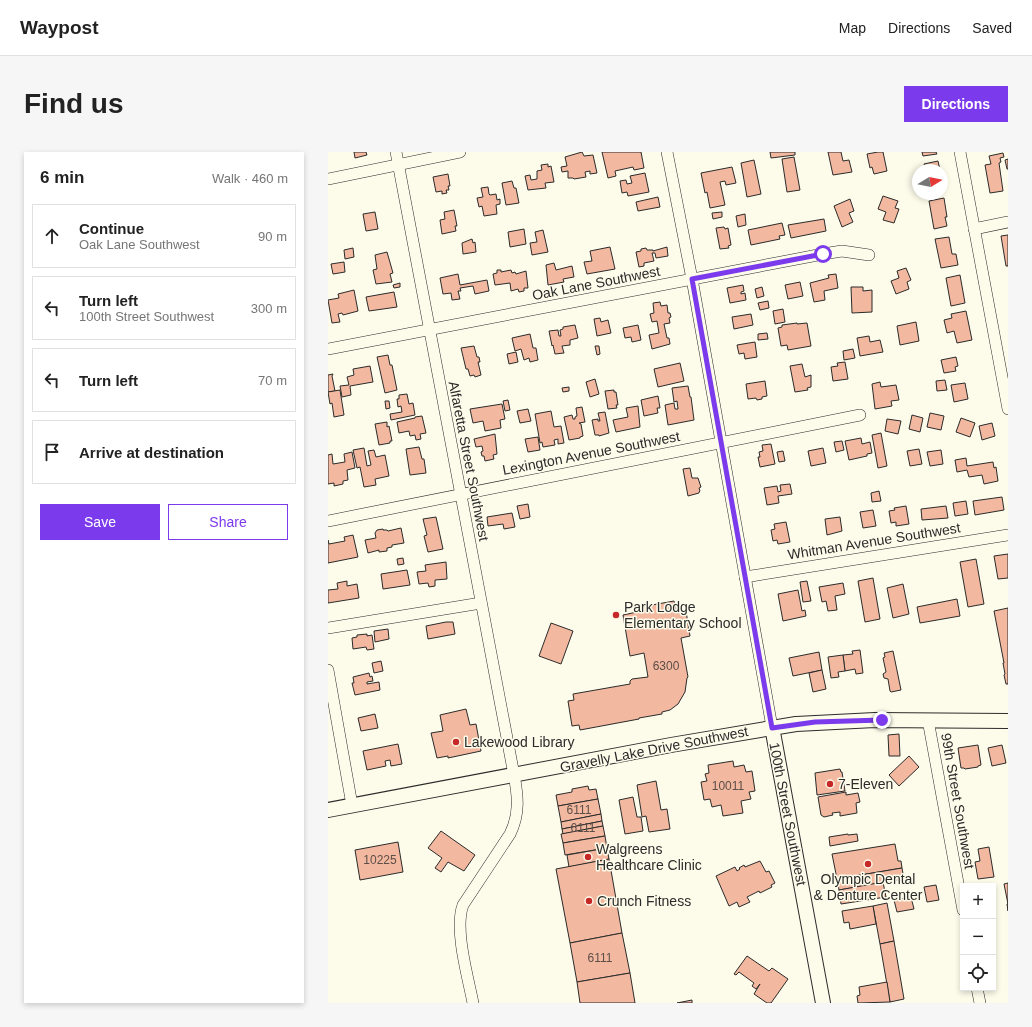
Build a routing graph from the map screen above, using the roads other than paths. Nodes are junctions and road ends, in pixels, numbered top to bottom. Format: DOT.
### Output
graph roads {
  1 [pos="396,152"];
  2 [pos="460,152"];
  3 [pos="667,152"];
  4 [pos="960,152"];
  5 [pos="398,165"];
  6 [pos="328,179"];
  7 [pos="1008,222"];
  8 [pos="974,229"];
  9 [pos="869,255"];
  10 [pos="692,279"];
  11 [pos="430,330"];
  12 [pos="328,349"];
  13 [pos="1008,409"];
  14 [pos="860,415"];
  15 [pos="722,442"];
  16 [pos="460,494"];
  17 [pos="328,521"];
  18 [pos="1008,535"];
  19 [pos="745,577"];
  20 [pos="481,603"];
  21 [pos="328,628"];
  22 [pos="328,670"];
  23 [pos="928,720"];
  24 [pos="1008,721"];
  25 [pos="772,728"];
  26 [pos="514,775"];
  27 [pos="352,805"];
  28 [pos="328,810"];
  29 [pos="960,894"];
  30 [pos="978,991"];
  31 [pos="473,1003"];
  32 [pos="824,1003"];
  33 [pos="980,1003"];
  1 -- 5 [label="street, Alfaretta Street Southwest"];
  2 -- 5 [label="street"];
  3 -- 10 [label="street, 100th Street Southwest"];
  4 -- 8 [label="street"];
  5 -- 6 [label="street"];
  5 -- 11 [label="street, Alfaretta Street Southwest"];
  7 -- 8 [label="street"];
  8 -- 13 [label="street"];
  9 -- 10 [label="street, Oak Lane Southwest"];
  10 -- 11 [label="street, Oak Lane Southwest"];
  10 -- 15 [label="street, 100th Street Southwest"];
  11 -- 12 [label="street, Oak Lane Southwest"];
  11 -- 16 [label="street, Alfaretta Street Southwest"];
  14 -- 15 [label="street, Lexington Avenue Southwest"];
  15 -- 16 [label="street, Lexington Avenue Southwest"];
  15 -- 19 [label="street, 100th Street Southwest"];
  16 -- 17 [label="street, Lexington Avenue Southwest"];
  16 -- 20 [label="street, Alfaretta Street Southwest"];
  18 -- 19 [label="street, Whitman Avenue Southwest"];
  19 -- 25 [label="street, 100th Street Southwest"];
  20 -- 21 [label="street"];
  20 -- 26 [label="street, Alfaretta Street Southwest"];
  22 -- 27 [label="street"];
  23 -- 24 [label="main road, Gravelly Lake Drive Southwest"];
  23 -- 25 [label="main road, Gravelly Lake Drive Southwest"];
  23 -- 29 [label="street, 99th Street Southwest"];
  25 -- 26 [label="main road, Gravelly Lake Drive Southwest"];
  25 -- 32 [label="main road, 100th Street Southwest"];
  26 -- 27 [label="main road, Gravelly Lake Drive Southwest"];
  26 -- 31 [label="street, Alfaretta Street Southwest"];
  27 -- 28 [label="main road, Gravelly Lake Drive Southwest"];
  30 -- 33 [label="street"];
}
